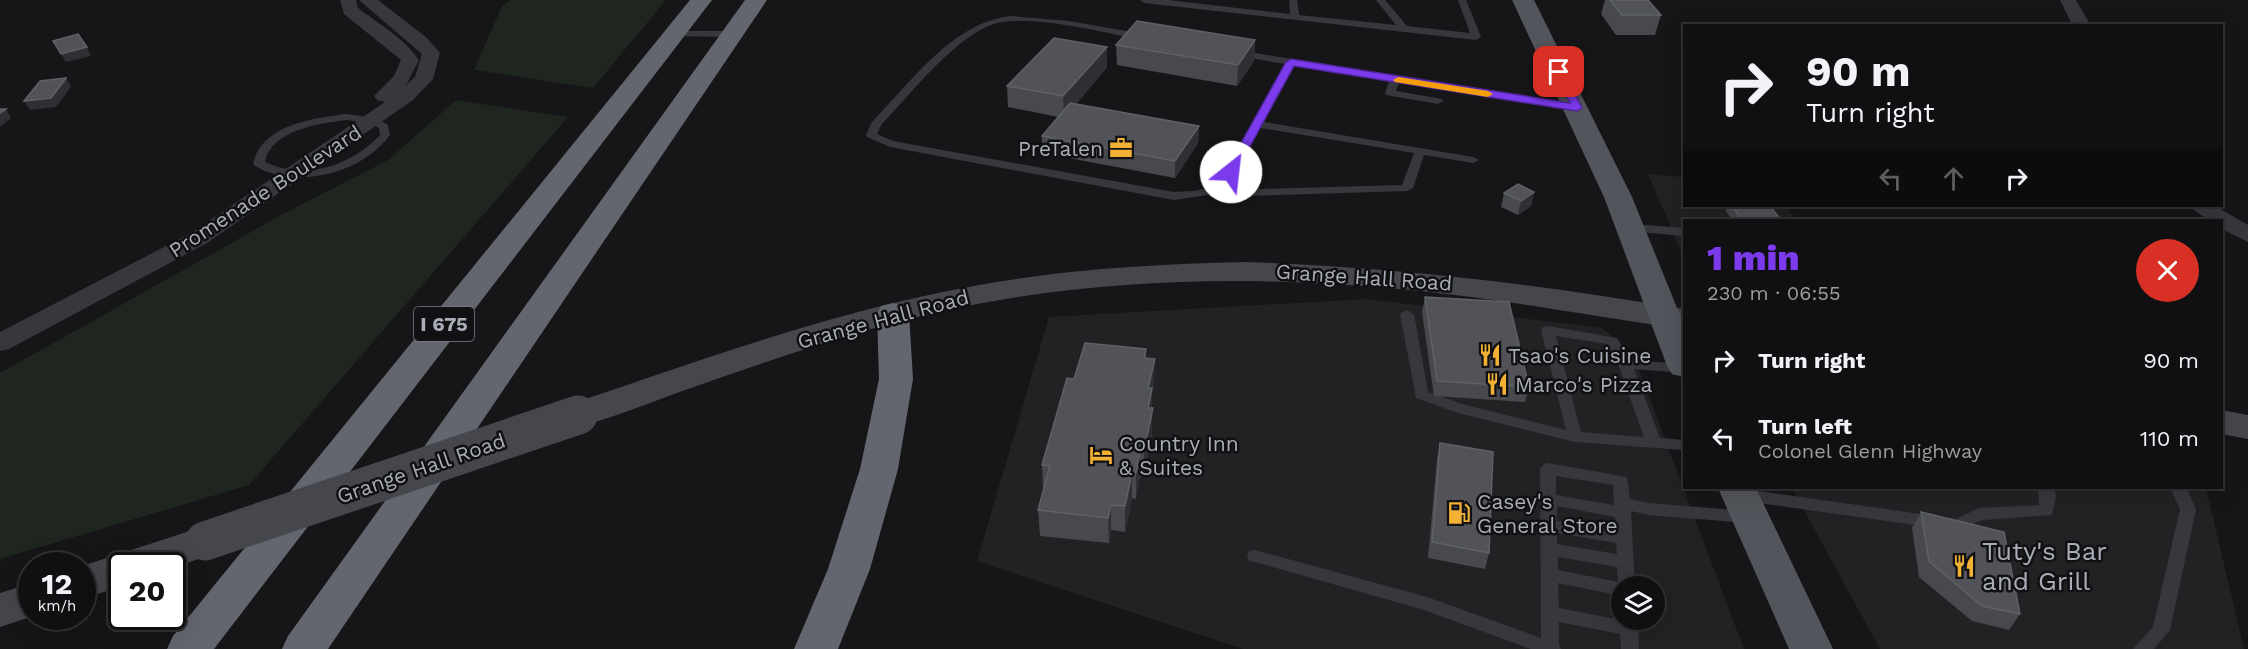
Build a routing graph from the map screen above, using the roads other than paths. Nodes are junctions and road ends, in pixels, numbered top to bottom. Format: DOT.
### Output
graph roads {
  1 [pos="348,0"];
  2 [pos="367,0"];
  3 [pos="701,0"];
  4 [pos="756,0"];
  5 [pos="1144,0"];
  6 [pos="1293,0"];
  7 [pos="1380,0"];
  8 [pos="1462,0"];
  9 [pos="1523,0"];
  10 [pos="2068,0"];
  11 [pos="1295,17"];
  12 [pos="2081,24"];
  13 [pos="1404,29"];
  14 [pos="674,34"];
  15 [pos="733,34"];
  16 [pos="1150,38"];
  17 [pos="1220,50"];
  18 [pos="1291,62"];
  19 [pos="1395,79"];
  20 [pos="1438,101"];
  21 [pos="1577,108"];
  22 [pos="346,117"];
  23 [pos="373,120"];
  24 [pos="1257,124"];
  25 [pos="1420,151"];
  26 [pos="1473,160"];
  27 [pos="268,170"];
  28 [pos="292,174"];
  29 [pos="1198,194"];
  30 [pos="2202,207"];
  31 [pos="2222,219"];
  32 [pos="2223,220"];
  33 [pos="1631,228"];
  34 [pos="1683,232"];
  35 [pos="2248,235"];
  36 [pos="893,313"];
  37 [pos="1407,314"];
  38 [pos="1675,317"];
  39 [pos="0,326"];
  40 [pos="0,343"];
  41 [pos="1683,361"];
  42 [pos="1625,364"];
  43 [pos="1683,367"];
  44 [pos="2223,422"];
  45 [pos="2248,427"];
  46 [pos="1575,437"];
  47 [pos="1654,442"];
  48 [pos="1683,445"];
  49 [pos="2046,489"];
  50 [pos="2178,489"];
  51 [pos="1548,499"];
  52 [pos="1743,500"];
  53 [pos="1623,508"];
  54 [pos="1549,526"];
  55 [pos="1624,538"];
  56 [pos="1549,549"];
  57 [pos="174,552"];
  58 [pos="1254,556"];
  59 [pos="1626,562"];
  60 [pos="1550,575"];
  61 [pos="1627,576"];
  62 [pos="1611,587"];
  63 [pos="18,604"];
  64 [pos="0,610"];
  65 [pos="1550,613"];
  66 [pos="1611,621"];
  67 [pos="1629,630"];
  68 [pos="189,649"];
  69 [pos="304,649"];
  70 [pos="816,649"];
  71 [pos="1551,649"];
  72 [pos="1630,649"];
  73 [pos="1811,649"];
  74 [pos="2142,649"];
  1 -- 22 [label="street, Promenade Boulevard"];
  2 -- 23 [label="street, Promenade Boulevard"];
  3 -- 14 [label="highway, I 675"];
  4 -- 15 [label="highway"];
  5 -- 11 [label="lane"];
  6 -- 11 [label="lane"];
  7 -- 13 [label="lane"];
  8 -- 13 [label="lane"];
  9 -- 21 [label="main road"];
  10 -- 12 [label="street"];
  11 -- 13 [label="lane"];
  14 -- 15 [label="lane"];
  14 -- 68 [label="highway, I 675"];
  15 -- 69 [label="highway"];
  16 -- 29 [label="lane"];
  17 -- 18 [label="lane"];
  18 -- 19 [label="lane"];
  18 -- 24 [label="lane"];
  19 -- 20 [label="lane"];
  19 -- 21 [label="lane"];
  21 -- 33 [label="main road"];
  22 -- 23 [label="lane"];
  22 -- 27 [label="street, Promenade Boulevard"];
  23 -- 28 [label="street, Promenade Boulevard"];
  24 -- 25 [label="lane"];
  24 -- 29 [label="lane"];
  25 -- 26 [label="lane"];
  25 -- 29 [label="lane"];
  27 -- 28 [label="lane"];
  27 -- 39 [label="street, Promenade Boulevard"];
  28 -- 40 [label="street, Promenade Boulevard"];
  30 -- 31 [label="street"];
  32 -- 35 [label="street"];
  33 -- 34 [label="lane"];
  33 -- 38 [label="main road"];
  36 -- 38 [label="main road, Grange Hall Road"];
  36 -- 57 [label="main road, Grange Hall Road, bridge"];
  36 -- 70 [label="highway"];
  37 -- 46 [label="lane"];
  38 -- 41 [label="main road"];
  42 -- 43 [label="lane"];
  42 -- 46 [label="lane"];
  42 -- 47 [label="lane"];
  44 -- 45 [label="main road"];
  46 -- 47 [label="lane"];
  47 -- 48 [label="lane"];
  49 -- 52 [label="lane"];
  50 -- 74 [label="lane"];
  51 -- 53 [label="lane"];
  51 -- 53 [label="lane"];
  51 -- 54 [label="lane"];
  52 -- 53 [label="lane"];
  52 -- 73 [label="main road"];
  53 -- 55 [label="lane"];
  54 -- 55 [label="lane"];
  54 -- 56 [label="lane"];
  55 -- 59 [label="lane"];
  56 -- 59 [label="lane"];
  56 -- 60 [label="lane"];
  58 -- 71 [label="lane"];
  59 -- 61 [label="lane"];
  60 -- 62 [label="lane"];
  60 -- 65 [label="lane"];
  63 -- 64 [label="main road"];
  65 -- 66 [label="lane"];
  65 -- 71 [label="lane"];
  67 -- 72 [label="lane"];
}
